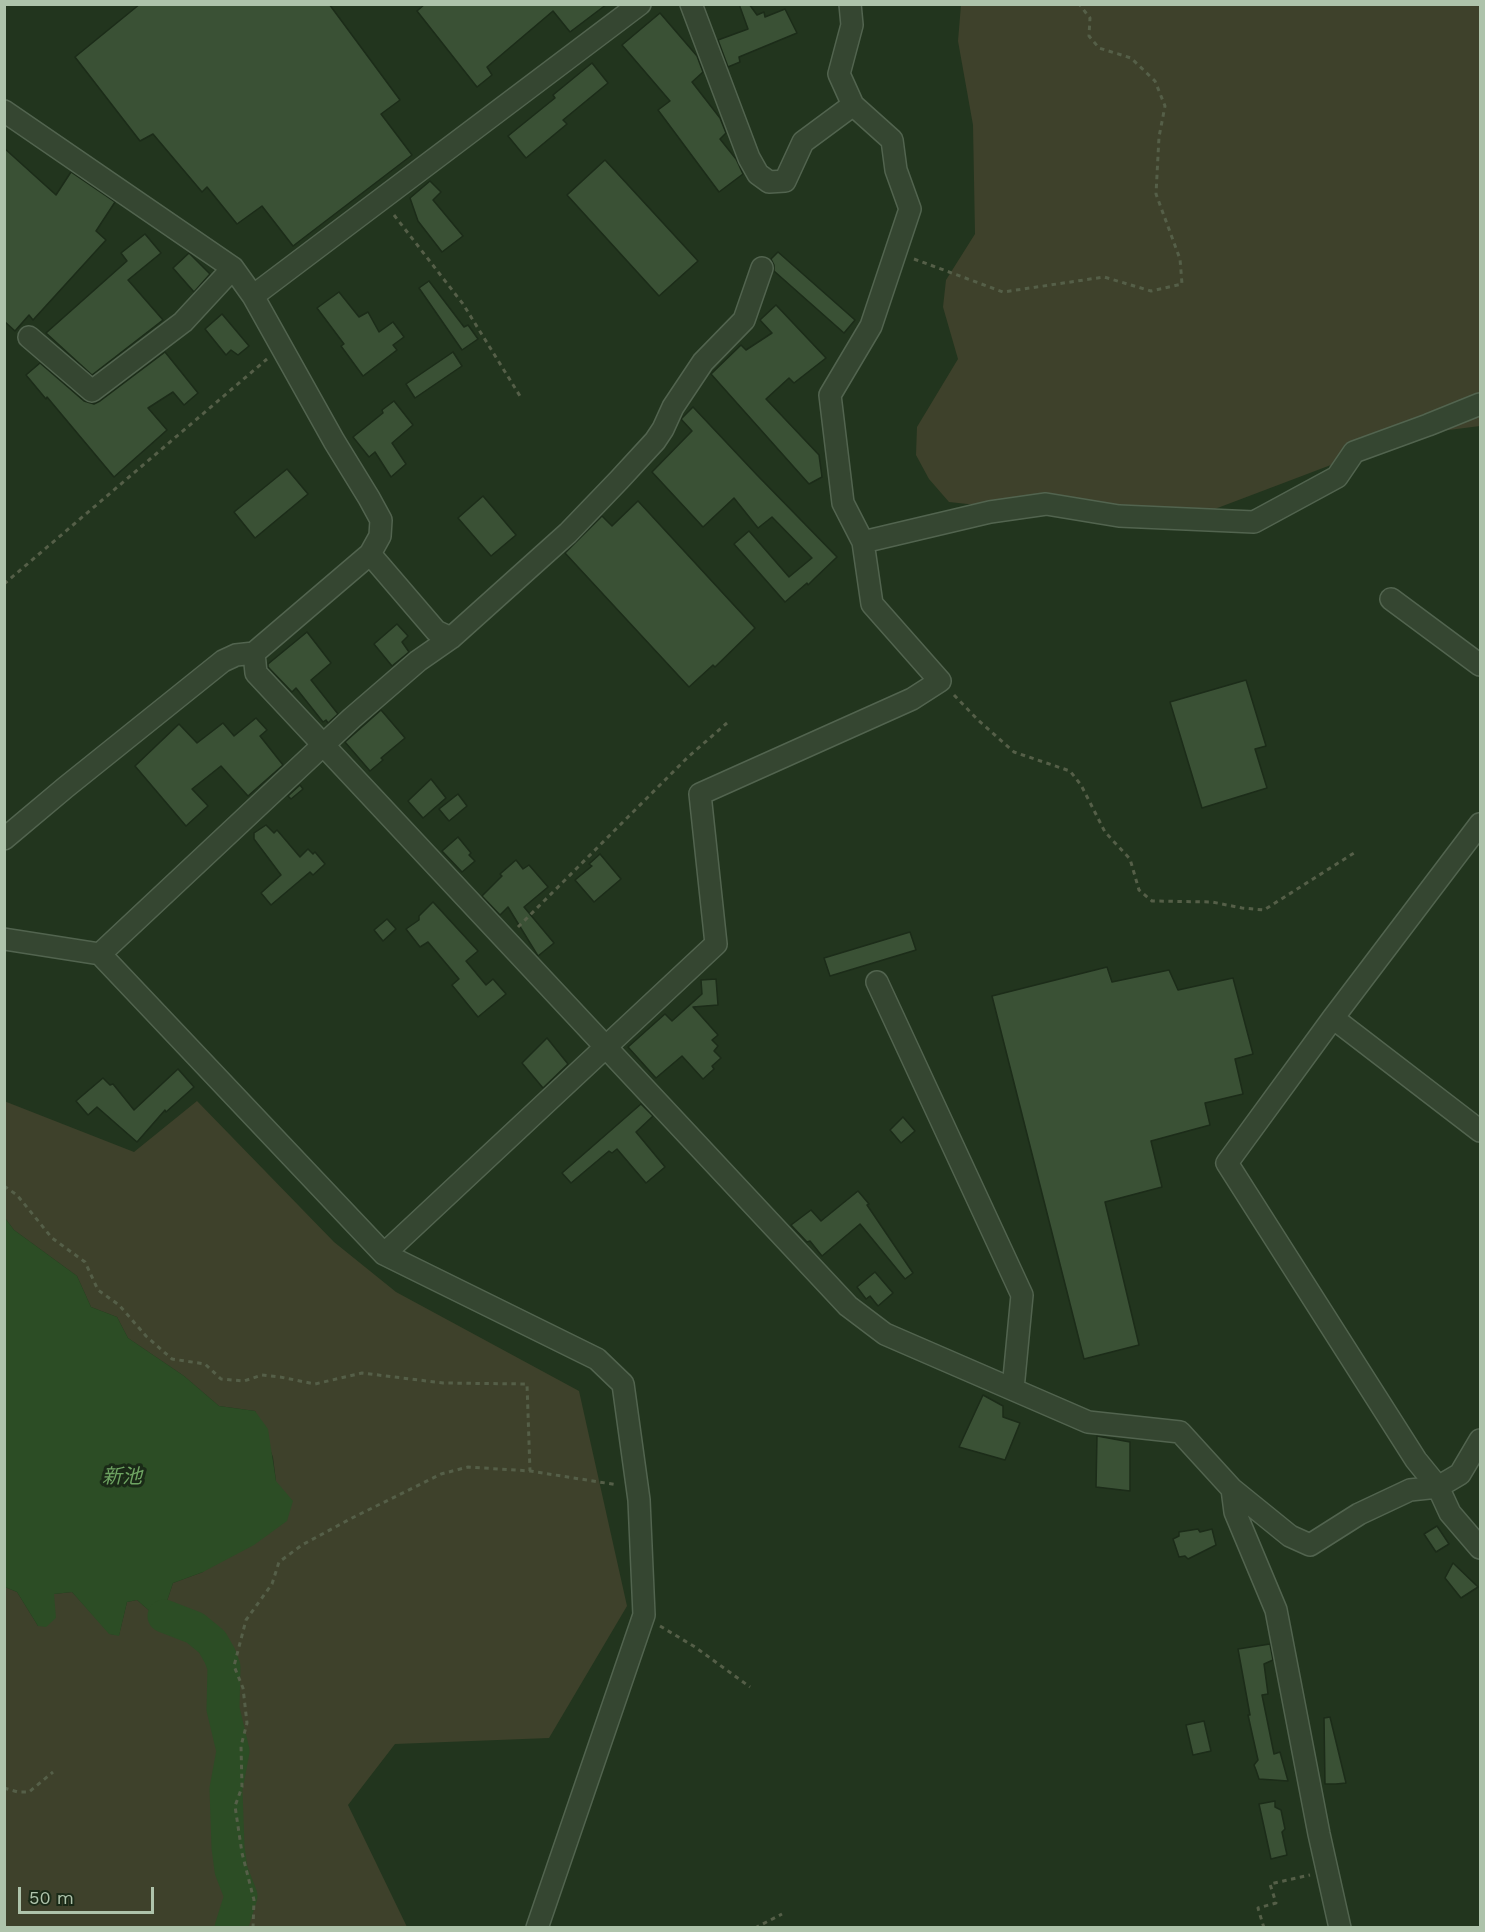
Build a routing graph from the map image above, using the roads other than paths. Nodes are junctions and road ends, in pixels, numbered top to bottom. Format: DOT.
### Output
graph roads {
  1 [pos="640,4"];
  2 [pos="691,4"];
  3 [pos="850,4"];
  4 [pos="853,105"];
  5 [pos="4,111"];
  6 [pos="233,268"];
  7 [pos="762,268"];
  8 [pos="253,296"];
  9 [pos="29,337"];
  10 [pos="1480,404"];
  11 [pos="863,542"];
  12 [pos="370,554"];
  13 [pos="1391,599"];
  14 [pos="452,638"];
  15 [pos="254,653"];
  16 [pos="1480,665"];
  17 [pos="323,745"];
  18 [pos="1480,824"];
  19 [pos="4,839"];
  20 [pos="4,939"];
  21 [pos="100,954"];
  22 [pos="877,982"];
  23 [pos="1333,1018"];
  24 [pos="607,1046"];
  25 [pos="1480,1131"];
  26 [pos="384,1254"];
  27 [pos="1013,1389"];
  28 [pos="1480,1440"];
  29 [pos="1438,1486"];
  30 [pos="1233,1488"];
  31 [pos="1480,1548"];
  32 [pos="537,1928"];
  33 [pos="1340,1928"];
  1 -- 8 [label="street"];
  2 -- 4 [label="street"];
  3 -- 4 [label="street"];
  4 -- 11 [label="street"];
  5 -- 6 [label="street"];
  6 -- 8 [label="street"];
  6 -- 9 [label="street"];
  7 -- 14 [label="street"];
  8 -- 12 [label="street"];
  10 -- 11 [label="street"];
  11 -- 24 [label="street"];
  12 -- 14 [label="street"];
  12 -- 15 [label="street"];
  13 -- 16 [label="street"];
  14 -- 17 [label="street"];
  15 -- 17 [label="street"];
  15 -- 19 [label="street"];
  17 -- 21 [label="street"];
  17 -- 24 [label="street"];
  18 -- 23 [label="street"];
  20 -- 21 [label="street"];
  21 -- 26 [label="street"];
  22 -- 27 [label="street"];
  23 -- 25 [label="street"];
  23 -- 29 [label="street"];
  24 -- 26 [label="street"];
  24 -- 27 [label="street"];
  26 -- 32 [label="street"];
  27 -- 30 [label="street"];
  28 -- 29 [label="street"];
  29 -- 30 [label="street"];
  29 -- 31 [label="street"];
  30 -- 33 [label="street"];
}
